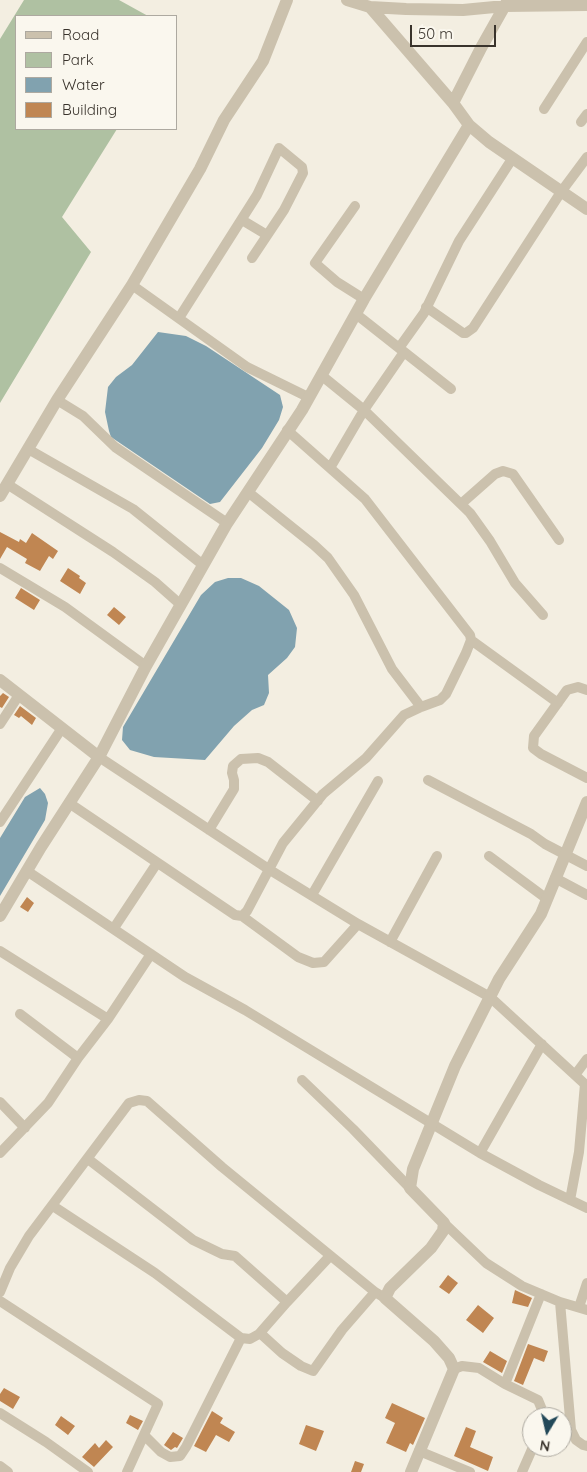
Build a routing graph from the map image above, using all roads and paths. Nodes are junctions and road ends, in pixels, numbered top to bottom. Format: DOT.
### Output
graph roads {
  1 [pos="287,0"];
  2 [pos="347,0"];
  3 [pos="507,3"];
  4 [pos="553,3"];
  5 [pos="587,5"];
  6 [pos="370,8"];
  7 [pos="587,42"];
  8 [pos="453,103"];
  9 [pos="544,109"];
  10 [pos="469,125"];
  11 [pos="587,157"];
  12 [pos="512,159"];
  13 [pos="561,192"];
  14 [pos="355,206"];
  15 [pos="587,209"];
  16 [pos="242,220"];
  17 [pos="267,235"];
  18 [pos="252,258"];
  19 [pos="132,285"];
  20 [pos="364,299"];
  21 [pos="426,308"];
  22 [pos="356,314"];
  23 [pos="179,318"];
  24 [pos="402,350"];
  25 [pos="321,375"];
  26 [pos="451,389"];
  27 [pos="308,397"];
  28 [pos="57,400"];
  29 [pos="364,410"];
  30 [pos="288,430"];
  31 [pos="28,449"];
  32 [pos="330,468"];
  33 [pos="7,484"];
  34 [pos="248,492"];
  35 [pos="0,496"];
  36 [pos="462,504"];
  37 [pos="227,524"];
  38 [pos="559,540"];
  39 [pos="204,565"];
  40 [pos="0,568"];
  41 [pos="181,605"];
  42 [pos="543,615"];
  43 [pos="471,640"];
  44 [pos="146,666"];
  45 [pos="0,680"];
  46 [pos="587,690"];
  47 [pos="19,695"];
  48 [pos="558,703"];
  49 [pos="421,706"];
  50 [pos="0,724"];
  51 [pos="62,728"];
  52 [pos="99,757"];
  53 [pos="587,778"];
  54 [pos="428,780"];
  55 [pos="378,781"];
  56 [pos="318,800"];
  57 [pos="69,804"];
  58 [pos="586,805"];
  59 [pos="0,822"];
  60 [pos="209,830"];
  61 [pos="565,855"];
  62 [pos="437,856"];
  63 [pos="489,856"];
  64 [pos="157,863"];
  65 [pos="587,866"];
  66 [pos="27,870"];
  67 [pos="270,870"];
  68 [pos="555,878"];
  69 [pos="312,895"];
  70 [pos="587,895"];
  71 [pos="547,899"];
  72 [pos="0,916"];
  73 [pos="242,916"];
  74 [pos="358,924"];
  75 [pos="114,928"];
  76 [pos="390,942"];
  77 [pos="0,951"];
  78 [pos="151,954"];
  79 [pos="490,997"];
  80 [pos="20,1014"];
  81 [pos="108,1019"];
  82 [pos="542,1044"];
  83 [pos="78,1058"];
  84 [pos="587,1059"];
  85 [pos="575,1075"];
  86 [pos="302,1080"];
  87 [pos="586,1085"];
  88 [pos="0,1102"];
  89 [pos="432,1124"];
  90 [pos="25,1128"];
  91 [pos="0,1153"];
  92 [pos="480,1153"];
  93 [pos="88,1159"];
  94 [pos="410,1188"];
  95 [pos="570,1200"];
  96 [pos="53,1206"];
  97 [pos="587,1208"];
  98 [pos="444,1223"];
  99 [pos="330,1256"];
  100 [pos="587,1283"];
  101 [pos="0,1292"];
  102 [pos="541,1294"];
  103 [pos="380,1295"];
  104 [pos="0,1301"];
  105 [pos="287,1302"];
  106 [pos="560,1302"];
  107 [pos="583,1309"];
  108 [pos="260,1333"];
  109 [pos="241,1338"];
  110 [pos="454,1369"];
  111 [pos="505,1384"];
  112 [pos="541,1407"];
  113 [pos="0,1413"];
  114 [pos="144,1436"];
  115 [pos="587,1446"];
  116 [pos="419,1451"];
  117 [pos="529,1457"];
  118 [pos="88,1472"];
  119 [pos="127,1472"];
  120 [pos="410,1472"];
  121 [pos="470,1472"];
  122 [pos="522,1472"];
  1 -- 19 [label="street"];
  2 -- 6 [label="street"];
  3 -- 4 [label="street"];
  3 -- 6 [label="street"];
  3 -- 8 [label="street"];
  4 -- 5 [label="street"];
  6 -- 8 [label="street"];
  7 -- 9 [label="street"];
  8 -- 10 [label="street"];
  10 -- 12 [label="street"];
  10 -- 20 [label="street"];
  11 -- 13 [label="street"];
  12 -- 13 [label="street"];
  12 -- 21 [label="street"];
  13 -- 15 [label="street"];
  13 -- 21 [label="street"];
  14 -- 20 [label="street"];
  16 -- 17 [label="street"];
  16 -- 17 [label="street"];
  16 -- 23 [label="street"];
  17 -- 18 [label="street"];
  19 -- 23 [label="street"];
  19 -- 28 [label="street"];
  20 -- 22 [label="street"];
  21 -- 24 [label="street"];
  22 -- 24 [label="street"];
  22 -- 25 [label="street"];
  23 -- 27 [label="street"];
  24 -- 26 [label="street"];
  24 -- 29 [label="street"];
  25 -- 27 [label="street"];
  25 -- 29 [label="street"];
  27 -- 30 [label="street"];
  28 -- 31 [label="street"];
  28 -- 37 [label="street"];
  29 -- 32 [label="street"];
  29 -- 36 [label="street"];
  30 -- 32 [label="street"];
  30 -- 34 [label="street"];
  31 -- 33 [label="street"];
  31 -- 39 [label="street"];
  32 -- 43 [label="street"];
  33 -- 35 [label="street"];
  33 -- 41 [label="street"];
  34 -- 37 [label="street"];
  34 -- 49 [label="street"];
  36 -- 38 [label="street"];
  36 -- 42 [label="street"];
  37 -- 39 [label="street"];
  39 -- 41 [label="street"];
  40 -- 44 [label="street"];
  41 -- 44 [label="street"];
  43 -- 48 [label="street"];
  43 -- 49 [label="street"];
  44 -- 52 [label="street"];
  45 -- 47 [label="street"];
  46 -- 48 [label="street"];
  47 -- 50 [label="street"];
  47 -- 51 [label="street"];
  48 -- 53 [label="street"];
  49 -- 56 [label="street"];
  51 -- 52 [label="street"];
  51 -- 59 [label="street"];
  52 -- 57 [label="street"];
  52 -- 60 [label="street"];
  54 -- 61 [label="street"];
  55 -- 69 [label="street"];
  56 -- 60 [label="street"];
  56 -- 67 [label="street"];
  57 -- 64 [label="street"];
  57 -- 66 [label="street"];
  58 -- 61 [label="street"];
  60 -- 67 [label="street"];
  61 -- 65 [label="street"];
  61 -- 68 [label="street"];
  62 -- 76 [label="street"];
  63 -- 71 [label="street"];
  64 -- 73 [label="street"];
  64 -- 75 [label="street"];
  66 -- 72 [label="street"];
  66 -- 75 [label="street"];
  67 -- 69 [label="street"];
  67 -- 73 [label="street"];
  68 -- 70 [label="street"];
  68 -- 71 [label="street"];
  69 -- 74 [label="street"];
  71 -- 79 [label="street"];
  73 -- 74 [label="street"];
  74 -- 76 [label="street"];
  75 -- 78 [label="street"];
  76 -- 79 [label="street"];
  77 -- 81 [label="street"];
  78 -- 81 [label="street"];
  78 -- 89 [label="street"];
  79 -- 82 [label="street"];
  79 -- 89 [label="street"];
  80 -- 83 [label="street"];
  81 -- 83 [label="street"];
  82 -- 85 [label="street"];
  82 -- 92 [label="street"];
  83 -- 90 [label="street"];
  84 -- 85 [label="street"];
  85 -- 87 [label="street"];
  86 -- 94 [label="street"];
  87 -- 95 [label="street"];
  88 -- 90 [label="street"];
  89 -- 92 [label="street"];
  89 -- 94 [label="street"];
  90 -- 91 [label="street"];
  92 -- 95 [label="street"];
  93 -- 96 [label="street"];
  93 -- 99 [label="street"];
  93 -- 105 [label="street"];
  94 -- 98 [label="street"];
  95 -- 97 [label="street"];
  96 -- 101 [label="street"];
  96 -- 109 [label="street"];
  98 -- 102 [label="street"];
  98 -- 103 [label="street"];
  99 -- 103 [label="street"];
  99 -- 105 [label="street"];
  100 -- 107 [label="street"];
  102 -- 106 [label="street"];
  102 -- 111 [label="street"];
  103 -- 108 [label="street"];
  103 -- 110 [label="street"];
  104 -- 114 [label="street"];
  105 -- 108 [label="street"];
  106 -- 107 [label="street"];
  106 -- 115 [label="street"];
  108 -- 109 [label="street"];
  109 -- 114 [label="street"];
  110 -- 111 [label="street"];
  110 -- 116 [label="street"];
  111 -- 112 [label="street"];
  113 -- 118 [label="street"];
  114 -- 119 [label="street"];
  116 -- 120 [label="street"];
  116 -- 121 [label="street"];
  117 -- 122 [label="street"];
}
